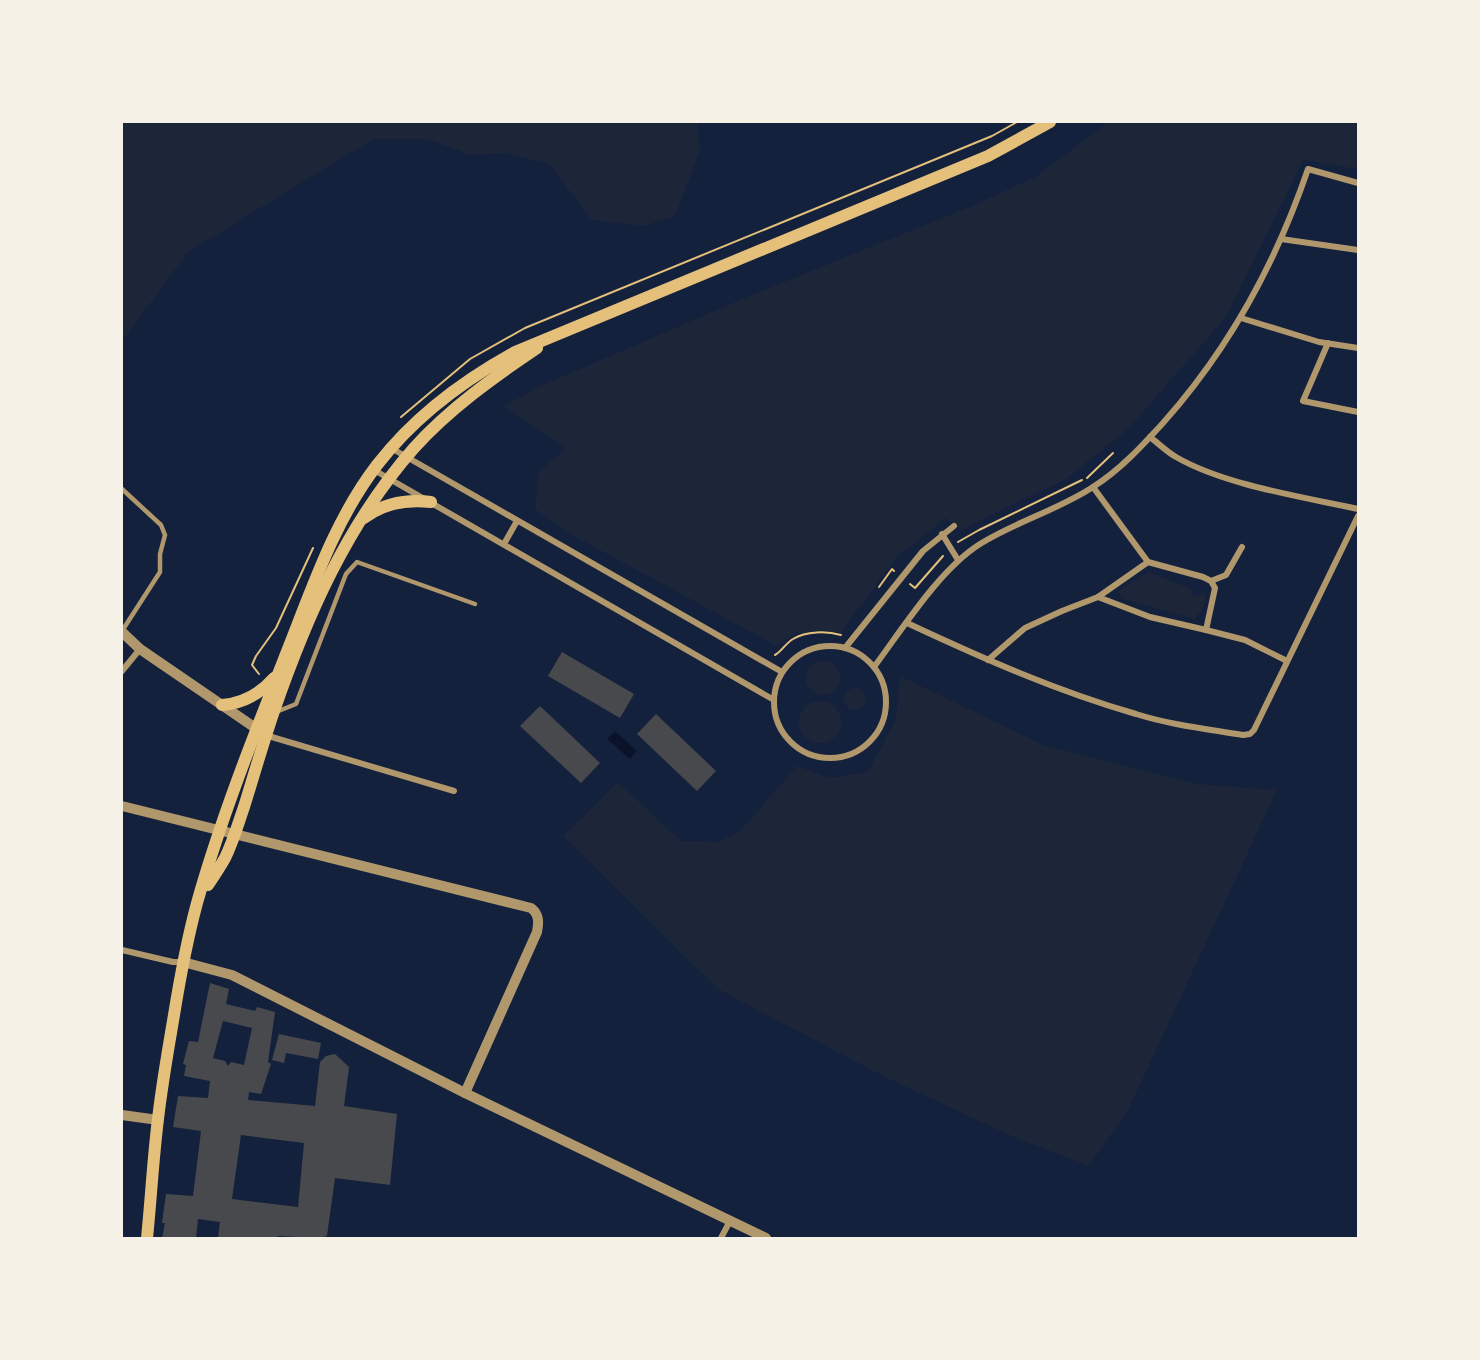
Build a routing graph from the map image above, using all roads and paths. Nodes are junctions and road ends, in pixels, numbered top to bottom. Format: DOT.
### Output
graph roads {
  1 [pos="1017,122"];
  2 [pos="1050,122"];
  3 [pos="1359,183"];
  4 [pos="1281,239"];
  5 [pos="1359,250"];
  6 [pos="1241,318"];
  7 [pos="569,329"];
  8 [pos="1328,343"];
  9 [pos="1359,348"];
  10 [pos="1359,412"];
  11 [pos="400,418"];
  12 [pos="1150,436"];
  13 [pos="391,448"];
  14 [pos="1113,453"];
  15 [pos="407,458"];
  16 [pos="374,469"];
  17 [pos="390,478"];
  18 [pos="1093,487"];
  19 [pos="122,489"];
  20 [pos="431,502"];
  21 [pos="1359,509"];
  22 [pos="1359,516"];
  23 [pos="517,520"];
  24 [pos="357,525"];
  25 [pos="954,526"];
  26 [pos="942,534"];
  27 [pos="317,540"];
  28 [pos="504,544"];
  29 [pos="950,547"];
  30 [pos="1242,547"];
  31 [pos="958,560"];
  32 [pos="1148,562"];
  33 [pos="900,577"];
  34 [pos="1211,581"];
  35 [pos="878,588"];
  36 [pos="1098,597"];
  37 [pos="475,604"];
  38 [pos="907,623"];
  39 [pos="1206,630"];
  40 [pos="122,631"];
  41 [pos="843,636"];
  42 [pos="844,648"];
  43 [pos="140,649"];
  44 [pos="766,650"];
  45 [pos="988,660"];
  46 [pos="1287,661"];
  47 [pos="282,663"];
  48 [pos="874,667"];
  49 [pos="122,670"];
  50 [pos="782,672"];
  51 [pos="268,685"];
  52 [pos="774,700"];
  53 [pos="222,705"];
  54 [pos="273,713"];
  55 [pos="261,733"];
  56 [pos="454,791"];
  57 [pos="122,806"];
  58 [pos="220,831"];
  59 [pos="235,832"];
  60 [pos="197,904"];
  61 [pos="122,950"];
  62 [pos="183,962"];
  63 [pos="465,1093"];
  64 [pos="122,1115"];
  65 [pos="158,1120"];
  66 [pos="730,1221"];
  67 [pos="147,1239"];
  68 [pos="722,1239"];
  69 [pos="766,1239"];
  1 -- 11 [label="path"];
  2 -- 7 [label="main road"];
  3 -- 4 [label="street"];
  4 -- 5 [label="street"];
  4 -- 6 [label="street"];
  6 -- 8 [label="street"];
  6 -- 12 [label="street"];
  7 -- 13 [label="main road"];
  7 -- 15 [label="main road"];
  8 -- 9 [label="street"];
  8 -- 10 [label="street"];
  12 -- 18 [label="street"];
  12 -- 21 [label="street"];
  13 -- 15 [label="street"];
  13 -- 16 [label="main road"];
  14 -- 29 [label="path"];
  15 -- 17 [label="main road"];
  15 -- 23 [label="street"];
  16 -- 17 [label="street"];
  16 -- 47 [label="main road"];
  17 -- 20 [label="street"];
  17 -- 24 [label="main road"];
  18 -- 31 [label="street"];
  18 -- 32 [label="street"];
  19 -- 40 [label="lane"];
  20 -- 24 [label="main road"];
  20 -- 28 [label="street"];
  22 -- 46 [label="street"];
  23 -- 28 [label="street"];
  23 -- 50 [label="street"];
  24 -- 54 [label="main road"];
  25 -- 26 [label="street"];
  26 -- 29 [label="street"];
  26 -- 33 [label="street"];
  27 -- 51 [label="path"];
  28 -- 52 [label="street"];
  29 -- 31 [label="street"];
  29 -- 33 [label="path"];
  30 -- 34 [label="street"];
  31 -- 38 [label="street"];
  32 -- 34 [label="street"];
  32 -- 36 [label="street"];
  33 -- 35 [label="path"];
  33 -- 42 [label="street"];
  34 -- 39 [label="street"];
  36 -- 39 [label="street"];
  36 -- 45 [label="street"];
  37 -- 54 [label="lane"];
  38 -- 45 [label="street"];
  38 -- 48 [label="street"];
  39 -- 46 [label="street"];
  40 -- 43 [label="street"];
  41 -- 44 [label="path"];
  42 -- 48 [label="street"];
  42 -- 50 [label="street"];
  43 -- 49 [label="street"];
  43 -- 53 [label="street"];
  45 -- 46 [label="street"];
  47 -- 51 [label="main road"];
  47 -- 55 [label="main road"];
  48 -- 52 [label="street"];
  50 -- 52 [label="street"];
  51 -- 53 [label="main road"];
  53 -- 55 [label="street"];
  54 -- 55 [label="main road"];
  55 -- 56 [label="street"];
  55 -- 58 [label="main road"];
  55 -- 59 [label="main road"];
  57 -- 58 [label="street"];
  58 -- 59 [label="street"];
  58 -- 60 [label="main road"];
  59 -- 60 [label="main road"];
  59 -- 63 [label="street"];
  60 -- 62 [label="main road"];
  61 -- 62 [label="street"];
  62 -- 63 [label="street"];
  62 -- 65 [label="main road"];
  63 -- 66 [label="street"];
  64 -- 65 [label="street"];
  65 -- 67 [label="main road"];
  66 -- 68 [label="street"];
  66 -- 69 [label="street"];
}
